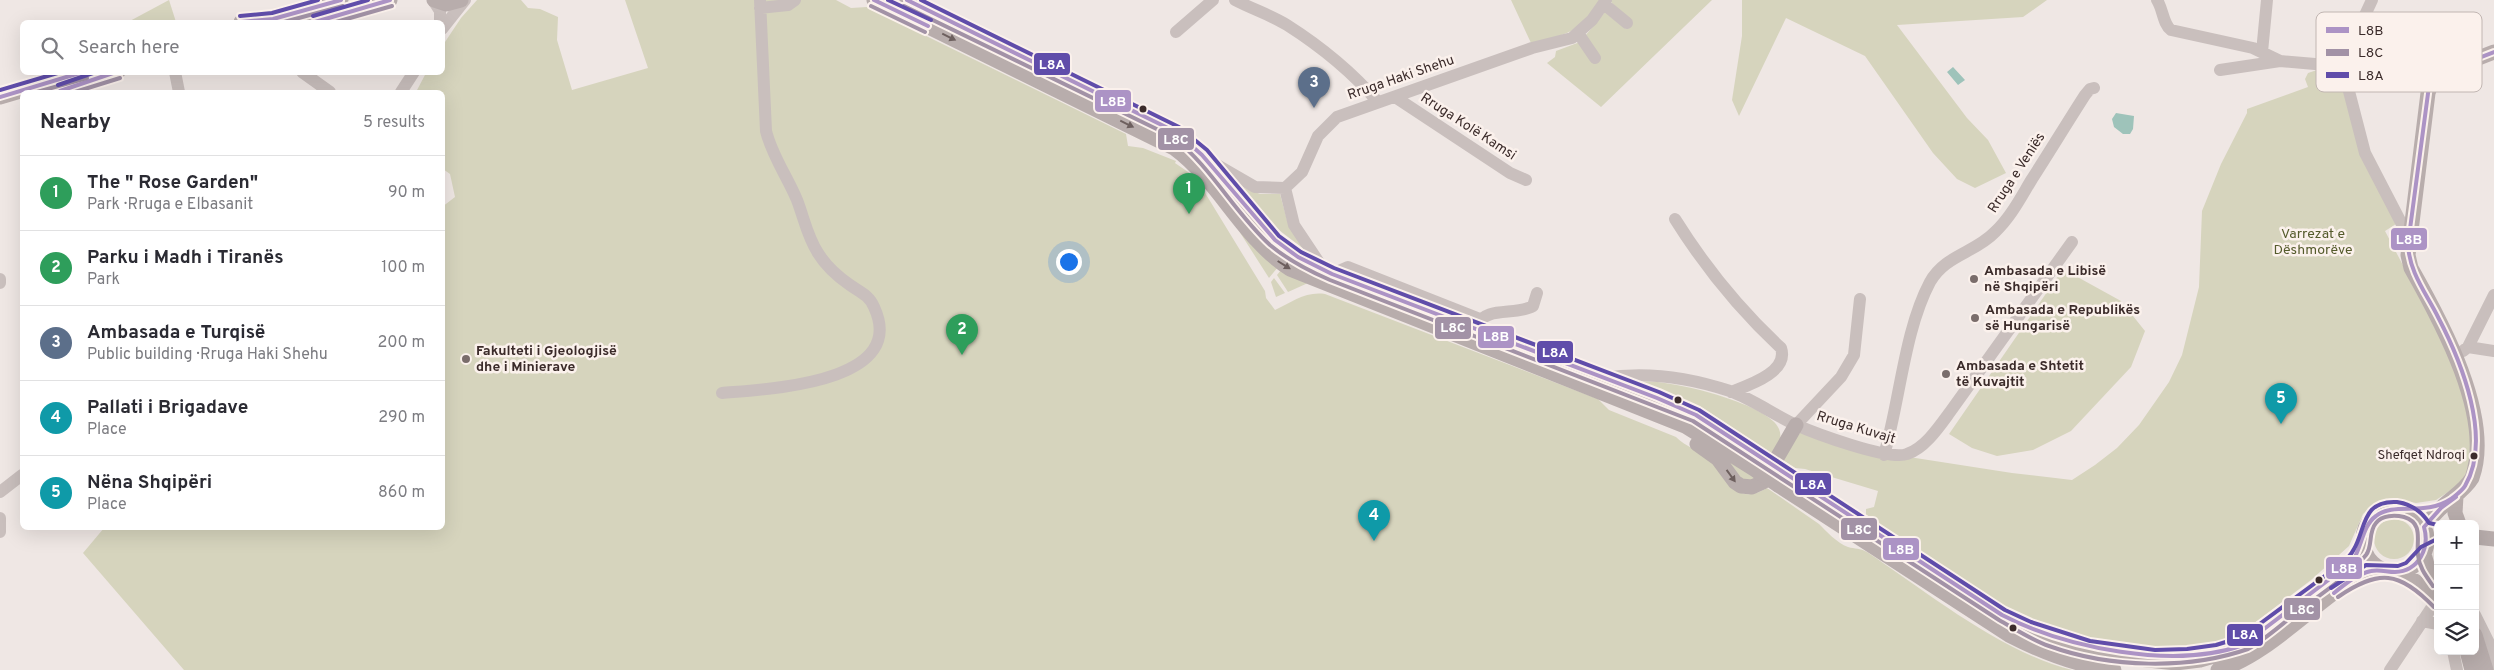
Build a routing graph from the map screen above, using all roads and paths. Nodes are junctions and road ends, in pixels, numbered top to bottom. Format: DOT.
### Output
graph roads {
  1 [pos="341,0"];
  2 [pos="390,0"];
  3 [pos="433,0"];
  4 [pos="461,0"];
  5 [pos="465,0"];
  6 [pos="795,0"];
  7 [pos="874,0"];
  8 [pos="907,0"];
  9 [pos="1213,0"];
  10 [pos="1235,0"];
  11 [pos="2158,0"];
  12 [pos="2267,0"];
  13 [pos="2372,0"];
  14 [pos="1605,2"];
  15 [pos="760,4"];
  16 [pos="2367,12"];
  17 [pos="257,20"];
  18 [pos="319,20"];
  19 [pos="440,20"];
  20 [pos="1627,23"];
  21 [pos="445,25"];
  22 [pos="1176,32"];
  23 [pos="1578,33"];
  24 [pos="2262,52"];
  25 [pos="2494,52"];
  26 [pos="2482,57"];
  27 [pos="1595,58"];
  28 [pos="2280,61"];
  29 [pos="2316,64"];
  30 [pos="2220,70"];
  31 [pos="75,75"];
  32 [pos="109,75"];
  33 [pos="176,75"];
  34 [pos="306,75"];
  35 [pos="412,75"];
  36 [pos="2094,88"];
  37 [pos="24,90"];
  38 [pos="61,90"];
  39 [pos="179,90"];
  40 [pos="327,90"];
  41 [pos="402,90"];
  42 [pos="20,91"];
  43 [pos="2348,92"];
  44 [pos="2428,92"];
  45 [pos="0,97"];
  46 [pos="1395,97"];
  47 [pos="20,102"];
  48 [pos="1378,102"];
  49 [pos="0,107"];
  50 [pos="1208,160"];
  51 [pos="1526,180"];
  52 [pos="1284,188"];
  53 [pos="1675,219"];
  54 [pos="2408,236"];
  55 [pos="2072,242"];
  56 [pos="1328,272"];
  57 [pos="1537,293"];
  58 [pos="2494,295"];
  59 [pos="1860,299"];
  60 [pos="1479,324"];
  61 [pos="2463,351"];
  62 [pos="2494,351"];
  63 [pos="1602,378"];
  64 [pos="1731,392"];
  65 [pos="722,393"];
  66 [pos="1653,413"];
  67 [pos="1796,425"];
  68 [pos="1884,455"];
  69 [pos="1761,465"];
  70 [pos="20,477"];
  71 [pos="1782,479"];
  72 [pos="0,492"];
  73 [pos="2451,500"];
  74 [pos="2404,510"];
  75 [pos="0,518"];
  76 [pos="2458,520"];
  77 [pos="2429,529"];
  78 [pos="0,532"];
  79 [pos="2363,543"];
  80 [pos="2429,550"];
  81 [pos="2391,571"];
  82 [pos="2434,576"];
  83 [pos="2434,599"];
  84 [pos="2434,606"];
  85 [pos="2422,621"];
  86 [pos="2434,623"];
  87 [pos="2479,623"];
  88 [pos="2479,648"];
  89 [pos="2454,655"];
  90 [pos="2462,655"];
  91 [pos="2468,655"];
  92 [pos="2494,665"];
  93 [pos="2231,668"];
  94 [pos="2114,670"];
  95 [pos="2218,670"];
  96 [pos="2390,670"];
  97 [pos="2457,670"];
  98 [pos="2462,670"];
  99 [pos="2472,670"];
  100 [pos="2486,670"];
  1 -- 17 [label="main road"];
  2 -- 18 [label="main road"];
  3 -- 4 [label="main road"];
  3 -- 19 [label="street"];
  5 -- 21 [label="street"];
  6 -- 15 [label="street"];
  7 -- 66 [label="main road, one-way"];
  8 -- 50 [label="main road"];
  9 -- 22 [label="street"];
  10 -- 48 [label="street"];
  11 -- 24 [label="street"];
  12 -- 24 [label="street"];
  13 -- 16 [label="street"];
  14 -- 20 [label="street"];
  14 -- 23 [label="street"];
  15 -- 65 [label="street"];
  23 -- 27 [label="street"];
  23 -- 46 [label="street, Rruga Haki Shehu"];
  24 -- 28 [label="street"];
  25 -- 26 [label="main road"];
  28 -- 29 [label="street"];
  28 -- 30 [label="street"];
  31 -- 37 [label="main road"];
  32 -- 38 [label="main road"];
  33 -- 39 [label="street"];
  34 -- 40 [label="street"];
  35 -- 41 [label="street"];
  36 -- 68 [label="street, Rruga e Veniës"];
  42 -- 45 [label="main road"];
  43 -- 54 [label="street"];
  44 -- 54 [label="main road"];
  46 -- 48 [label="street, Rruga Haki Shehu"];
  46 -- 51 [label="street, Rruga Kolë Kamsi"];
  47 -- 49 [label="main road"];
  48 -- 52 [label="street, Rruga Haki Shehu"];
  50 -- 52 [label="street"];
  50 -- 56 [label="main road"];
  52 -- 56 [label="street"];
  53 -- 64 [label="street"];
  54 -- 61 [label="main road"];
  55 -- 68 [label="street, Rruga Kuvajt"];
  56 -- 60 [label="main road"];
  57 -- 60 [label="street"];
  58 -- 61 [label="street"];
  59 -- 67 [label="street, Rruga Kuvajt"];
  60 -- 63 [label="main road"];
  61 -- 62 [label="street"];
  61 -- 73 [label="main road"];
  63 -- 64 [label="street, Rruga Kuvajt"];
  63 -- 69 [label="main road"];
  64 -- 67 [label="street, Rruga Kuvajt"];
  66 -- 67 [label="main road, one-way"];
  66 -- 69 [label="main road"];
  67 -- 68 [label="street, Rruga Kuvajt"];
  69 -- 71 [label="main road, bridge"];
  70 -- 72 [label="street"];
  71 -- 79 [label="main road"];
  71 -- 94 [label="main road"];
  73 -- 74 [label="main road"];
  73 -- 76 [label="main road"];
  73 -- 77 [label="main road"];
  74 -- 77 [label="main road"];
  74 -- 79 [label="main road"];
  75 -- 78 [label="street"];
  77 -- 80 [label="main road"];
  79 -- 81 [label="main road"];
  80 -- 81 [label="main road"];
  80 -- 82 [label="main road"];
  81 -- 83 [label="main road"];
  81 -- 93 [label="main road"];
  84 -- 85 [label="street"];
  85 -- 86 [label="street"];
  85 -- 96 [label="street"];
  87 -- 92 [label="street"];
  88 -- 100 [label="main road"];
  89 -- 97 [label="street"];
  90 -- 98 [label="main road"];
  91 -- 99 [label="main road"];
  93 -- 95 [label="main road"];
}
